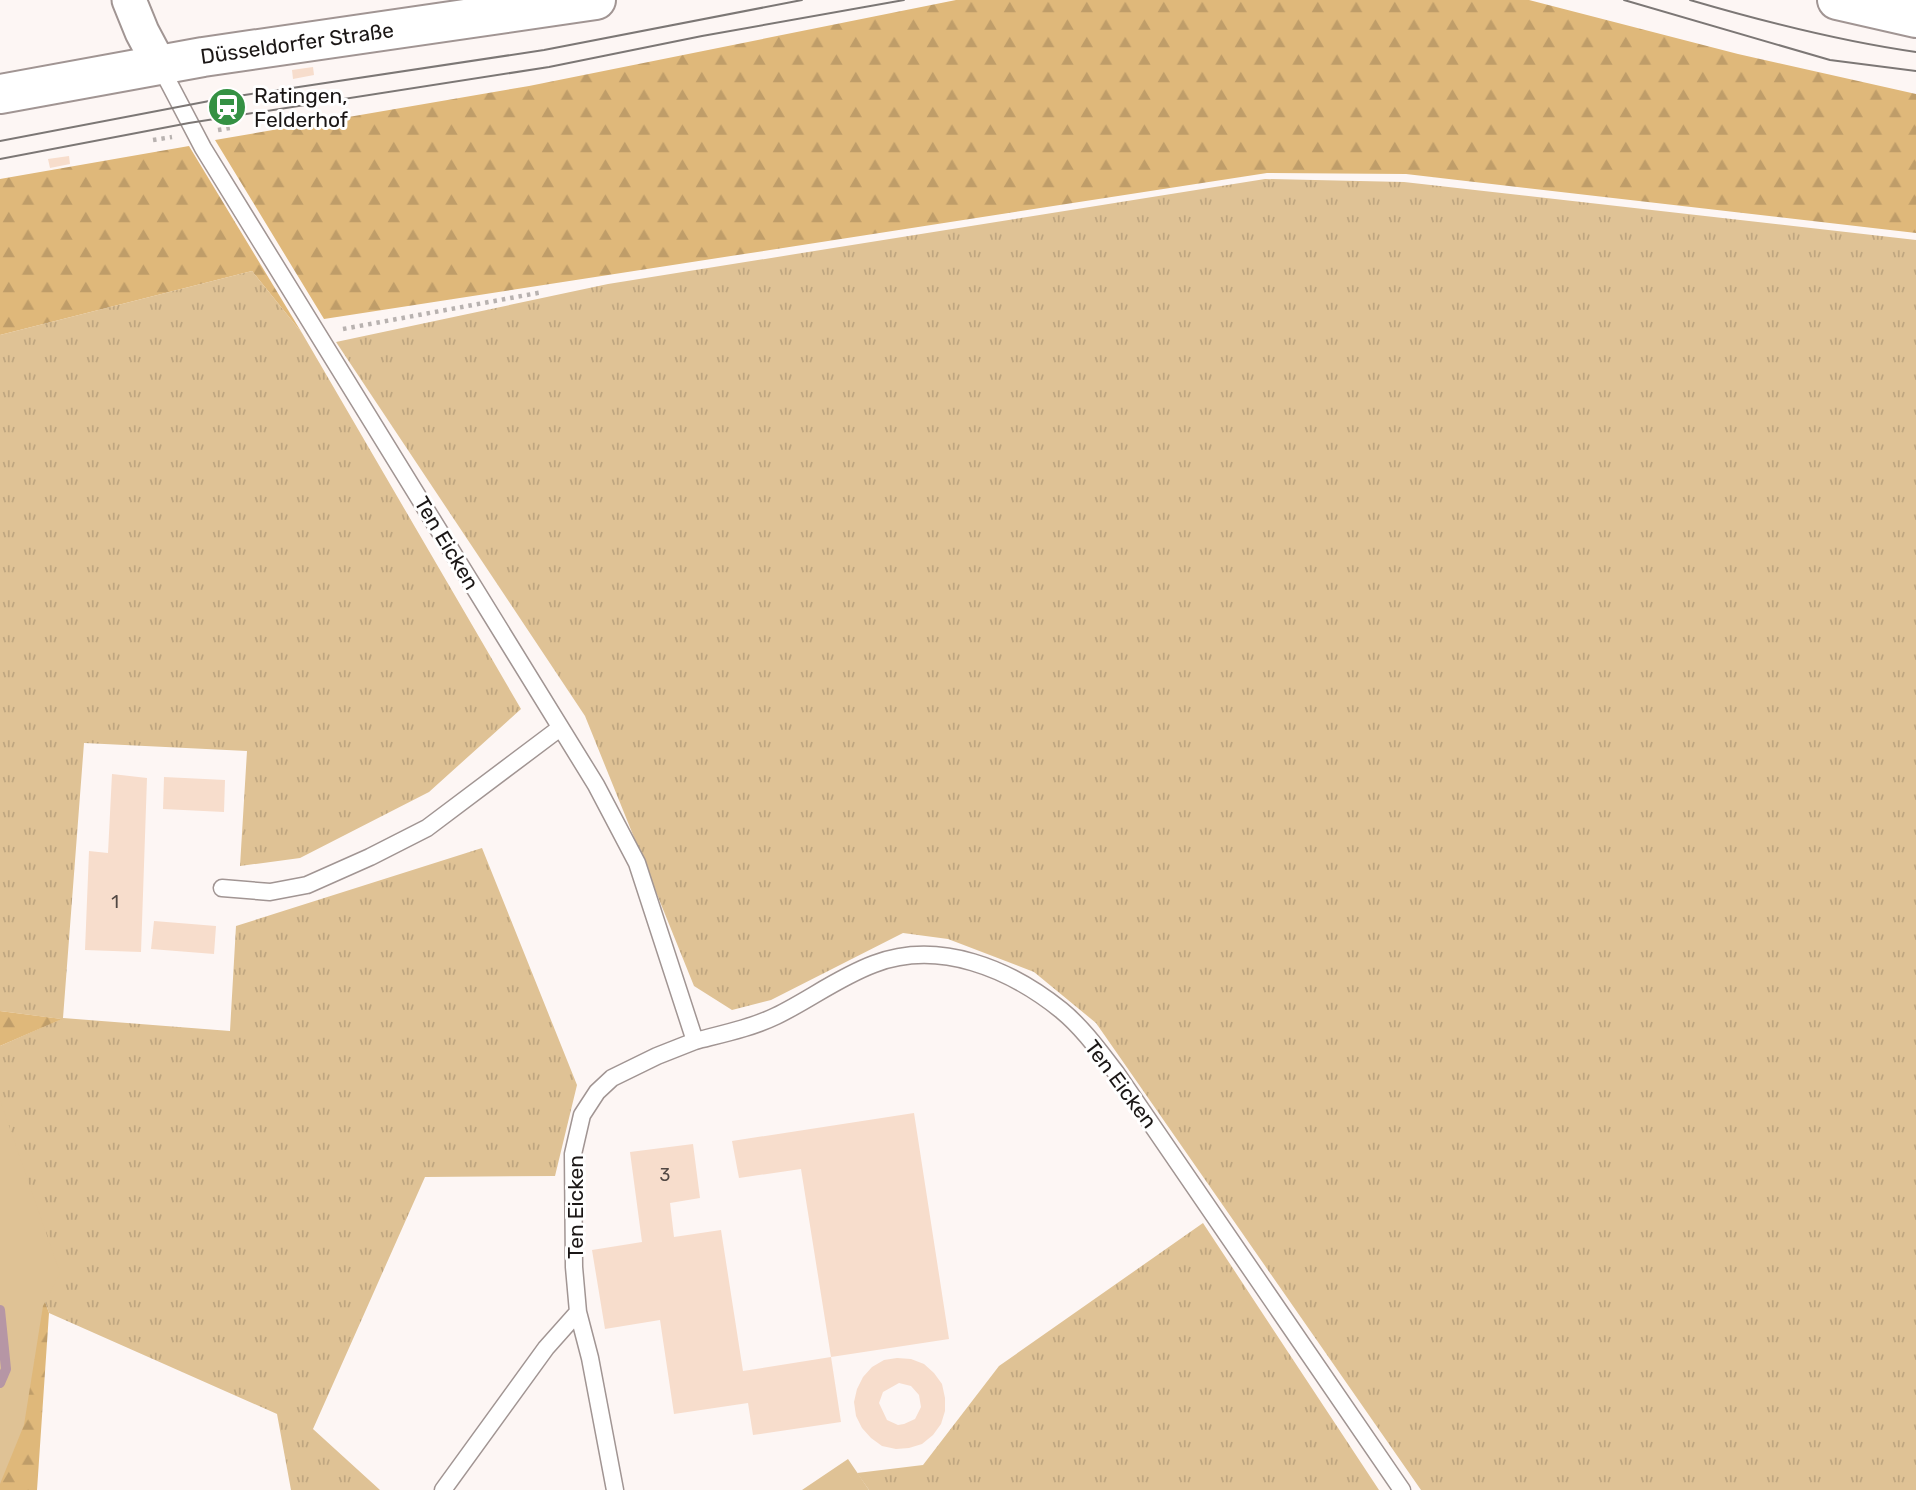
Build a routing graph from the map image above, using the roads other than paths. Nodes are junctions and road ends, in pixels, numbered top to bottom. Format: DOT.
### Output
graph roads {
  1 [pos="129,0"];
  2 [pos="596,0"];
  3 [pos="1837,0"];
  4 [pos="1916,18"];
  5 [pos="159,64"];
  6 [pos="0,94"];
  7 [pos="560,728"];
  8 [pos="222,888"];
  9 [pos="695,1041"];
  10 [pos="579,1312"];
  11 [pos="443,1490"];
  12 [pos="615,1490"];
  13 [pos="1402,1490"];
  1 -- 5 [label="street"];
  2 -- 5 [label="main road, Düsseldorfer Straße"];
  3 -- 4 [label="main road"];
  5 -- 6 [label="main road, Düsseldorfer Straße"];
  5 -- 7 [label="lane, Ten Eicken"];
  7 -- 8 [label="lane"];
  7 -- 9 [label="lane, Ten Eicken"];
  9 -- 10 [label="lane, Ten Eicken"];
  9 -- 13 [label="lane, Ten Eicken"];
  10 -- 11 [label="lane"];
  10 -- 12 [label="lane, Ten Eicken"];
}
